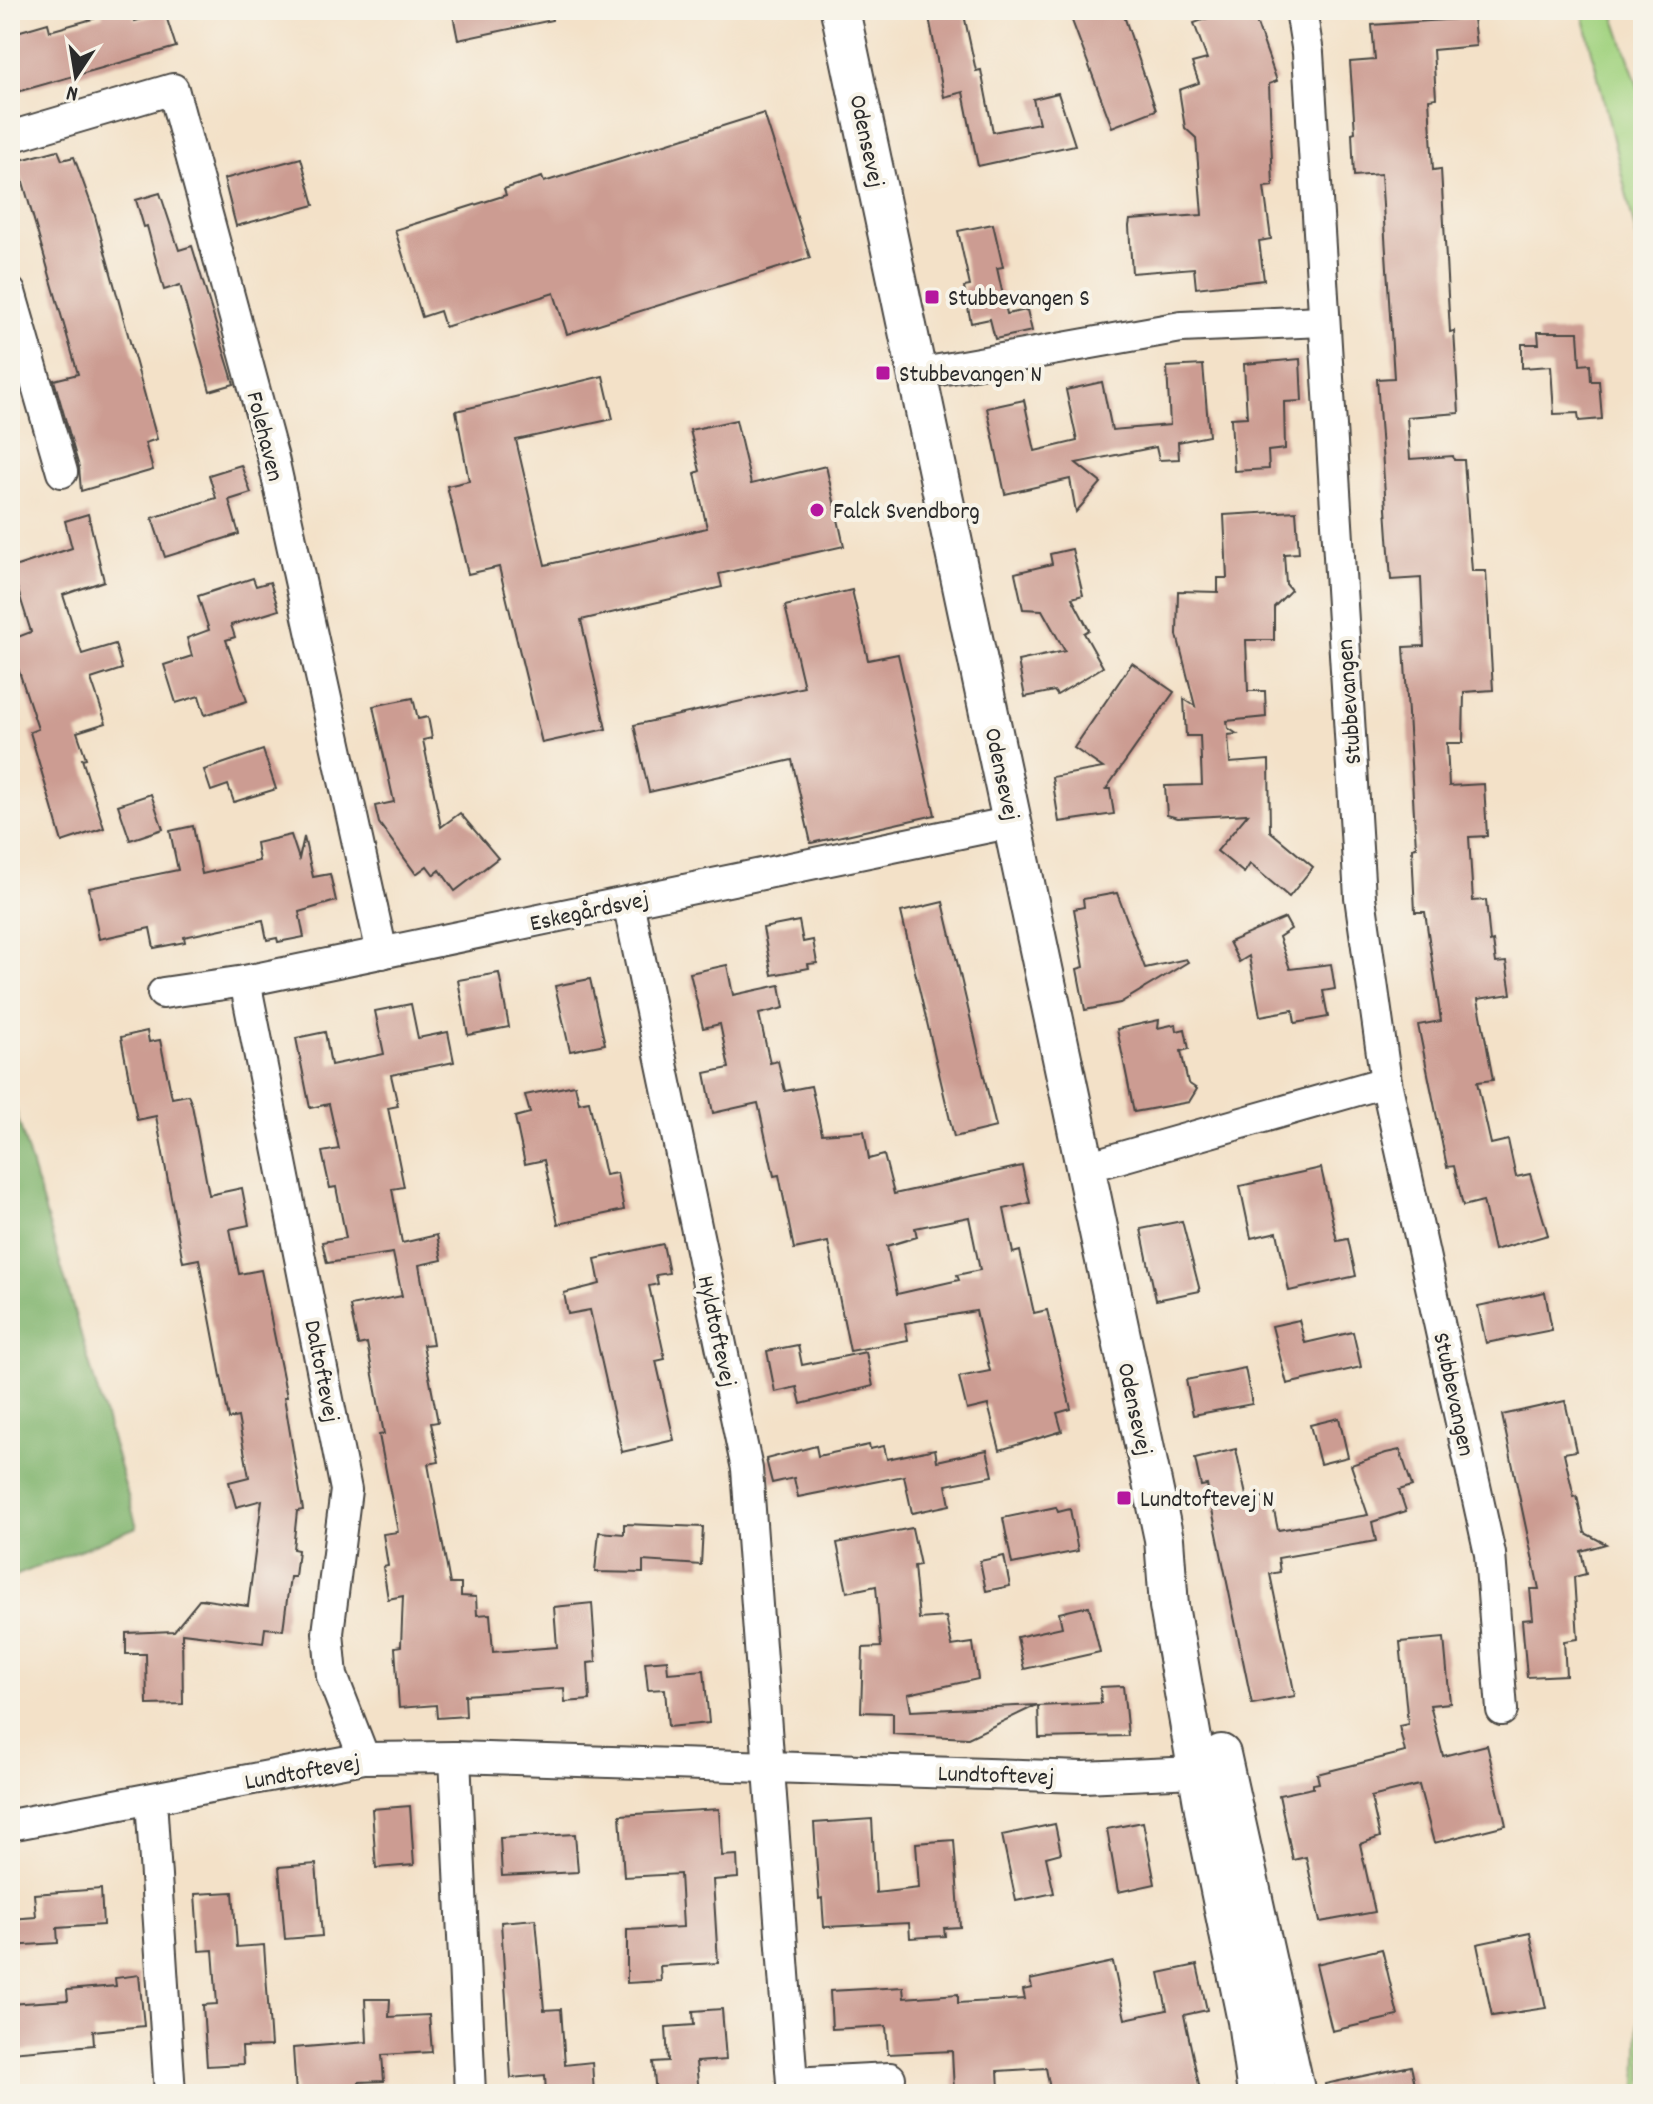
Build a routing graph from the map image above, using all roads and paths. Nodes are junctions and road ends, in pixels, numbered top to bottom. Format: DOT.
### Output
graph roads {
  1 [pos="840,10"];
  2 [pos="1301,10"];
  3 [pos="10,137"];
  4 [pos="10,292"];
  5 [pos="1323,321"];
  6 [pos="917,374"];
  7 [pos="62,472"];
  8 [pos="1013,822"];
  9 [pos="628,902"];
  10 [pos="382,953"];
  11 [pos="245,981"];
  12 [pos="163,993"];
  13 [pos="1386,1082"];
  14 [pos="1083,1168"];
  15 [pos="1502,1710"];
  16 [pos="455,1757"];
  17 [pos="364,1758"];
  18 [pos="768,1766"];
  19 [pos="1212,1772"];
  20 [pos="151,1799"];
  21 [pos="10,1825"];
  22 [pos="1231,1935"];
  23 [pos="890,2078"];
  24 [pos="170,2094"];
  25 [pos="470,2094"];
  26 [pos="1257,2094"];
  27 [pos="1274,2094"];
  28 [pos="1296,2094"];
  1 -- 6 [label="street, Odensevej"];
  2 -- 5 [label="street, Stubbevangen"];
  3 -- 10 [label="street, Folehaven"];
  4 -- 7 [label="street"];
  5 -- 6 [label="street"];
  5 -- 13 [label="street, Stubbevangen"];
  6 -- 8 [label="street, Odensevej"];
  8 -- 9 [label="street, Eskegårdsvej"];
  8 -- 14 [label="street, Odensevej"];
  9 -- 10 [label="street, Eskegårdsvej"];
  9 -- 18 [label="street, Hyldtoftevej"];
  10 -- 11 [label="street, Eskegårdsvej"];
  11 -- 12 [label="street, Eskegårdsvej"];
  11 -- 17 [label="street, Daltoftevej"];
  13 -- 14 [label="street"];
  13 -- 15 [label="street, Stubbevangen"];
  14 -- 19 [label="street, Odensevej"];
  16 -- 17 [label="street, Lundtoftevej"];
  16 -- 18 [label="street, Lundtoftevej"];
  16 -- 25 [label="street"];
  17 -- 20 [label="street, Lundtoftevej"];
  18 -- 19 [label="street, Lundtoftevej"];
  18 -- 23 [label="street"];
  19 -- 22 [label="street, Odensevej"];
  19 -- 28 [label="street, Odensevej"];
  20 -- 21 [label="street, Lundtoftevej"];
  20 -- 24 [label="street"];
  22 -- 26 [label="street, Odensevej"];
  22 -- 27 [label="street, Odensevej"];
}
